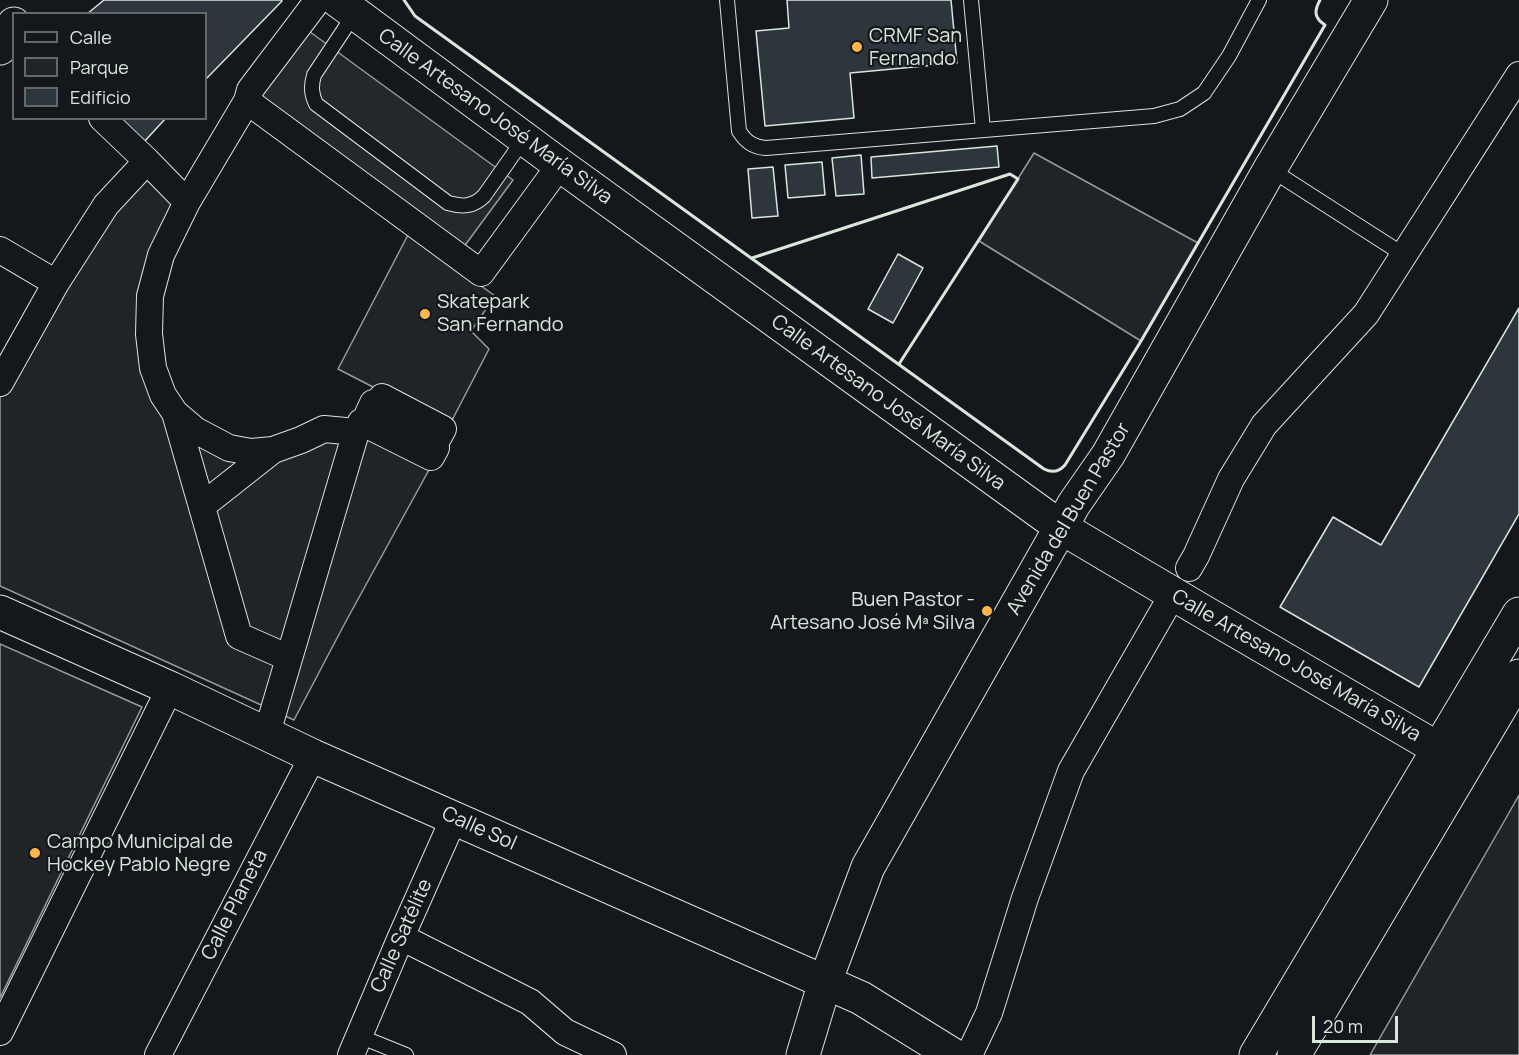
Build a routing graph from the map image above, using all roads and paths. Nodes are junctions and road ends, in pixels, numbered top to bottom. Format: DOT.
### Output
graph roads {
  1 [pos="318,0"];
  2 [pos="727,0"];
  3 [pos="971,0"];
  4 [pos="1260,0"];
  5 [pos="1365,2"];
  6 [pos="346,7"];
  7 [pos="1519,75"];
  8 [pos="247,101"];
  9 [pos="104,120"];
  10 [pos="983,130"];
  11 [pos="524,139"];
  12 [pos="147,161"];
  13 [pos="560,165"];
  14 [pos="1270,169"];
  15 [pos="187,202"];
  16 [pos="0,250"];
  17 [pos="1404,255"];
  18 [pos="56,283"];
  19 [pos="0,383"];
  20 [pos="382,397"];
  21 [pos="175,413"];
  22 [pos="356,432"];
  23 [pos="273,450"];
  24 [pos="202,506"];
  25 [pos="1062,528"];
  26 [pos="1181,581"];
  27 [pos="0,612"];
  28 [pos="1519,614"];
  29 [pos="290,658"];
  30 [pos="1519,676"];
  31 [pos="170,688"];
  32 [pos="267,733"];
  33 [pos="313,756"];
  34 [pos="1452,757"];
  35 [pos="454,818"];
  36 [pos="401,937"];
  37 [pos="825,982"];
  38 [pos="0,1032"];
  39 [pos="355,1045"];
  40 [pos="158,1055"];
  41 [pos="406,1055"];
  42 [pos="613,1055"];
  43 [pos="803,1055"];
  44 [pos="953,1055"];
  45 [pos="969,1055"];
  46 [pos="1256,1055"];
  47 [pos="1294,1055"];
  1 -- 8 [label="street"];
  2 -- 10 [label="lane"];
  3 -- 10 [label="lane"];
  4 -- 10 [label="lane"];
  5 -- 14 [label="street, Avenida del Buen Pastor"];
  6 -- 11 [label="street, Calle Artesano José María Silva"];
  6 -- 11 [label="lane"];
  7 -- 17 [label="street"];
  8 -- 13 [label="street"];
  8 -- 15 [label="street"];
  9 -- 12 [label="street"];
  11 -- 13 [label="street, Calle Artesano José María Silva"];
  12 -- 15 [label="street"];
  12 -- 18 [label="street"];
  13 -- 25 [label="street, Calle Artesano José María Silva"];
  14 -- 17 [label="lane"];
  14 -- 25 [label="street, Avenida del Buen Pastor"];
  15 -- 21 [label="street"];
  16 -- 18 [label="street"];
  17 -- 26 [label="street"];
  18 -- 19 [label="street"];
  20 -- 22 [label="street"];
  21 -- 23 [label="street"];
  21 -- 24 [label="street"];
  22 -- 23 [label="street"];
  22 -- 29 [label="street"];
  23 -- 24 [label="street"];
  24 -- 29 [label="street"];
  25 -- 26 [label="street, Calle Artesano José María Silva"];
  25 -- 37 [label="street, Avenida del Buen Pastor"];
  26 -- 34 [label="street, Calle Artesano José María Silva"];
  26 -- 45 [label="street"];
  27 -- 31 [label="street, Calle Sol"];
  28 -- 34 [label="street"];
  29 -- 32 [label="street"];
  30 -- 34 [label="street"];
  31 -- 32 [label="street, Calle Sol"];
  31 -- 38 [label="street"];
  32 -- 33 [label="street, Calle Sol"];
  33 -- 35 [label="street, Calle Sol"];
  33 -- 40 [label="street, Calle Planeta"];
  34 -- 46 [label="street"];
  34 -- 47 [label="street"];
  35 -- 36 [label="street, Calle Satélite"];
  35 -- 37 [label="street, Calle Sol"];
  36 -- 39 [label="street, Calle Satélite"];
  36 -- 42 [label="street"];
  37 -- 43 [label="street, Avenida del Buen Pastor"];
  37 -- 44 [label="street, Calle Sol"];
  39 -- 41 [label="lane"];
}
